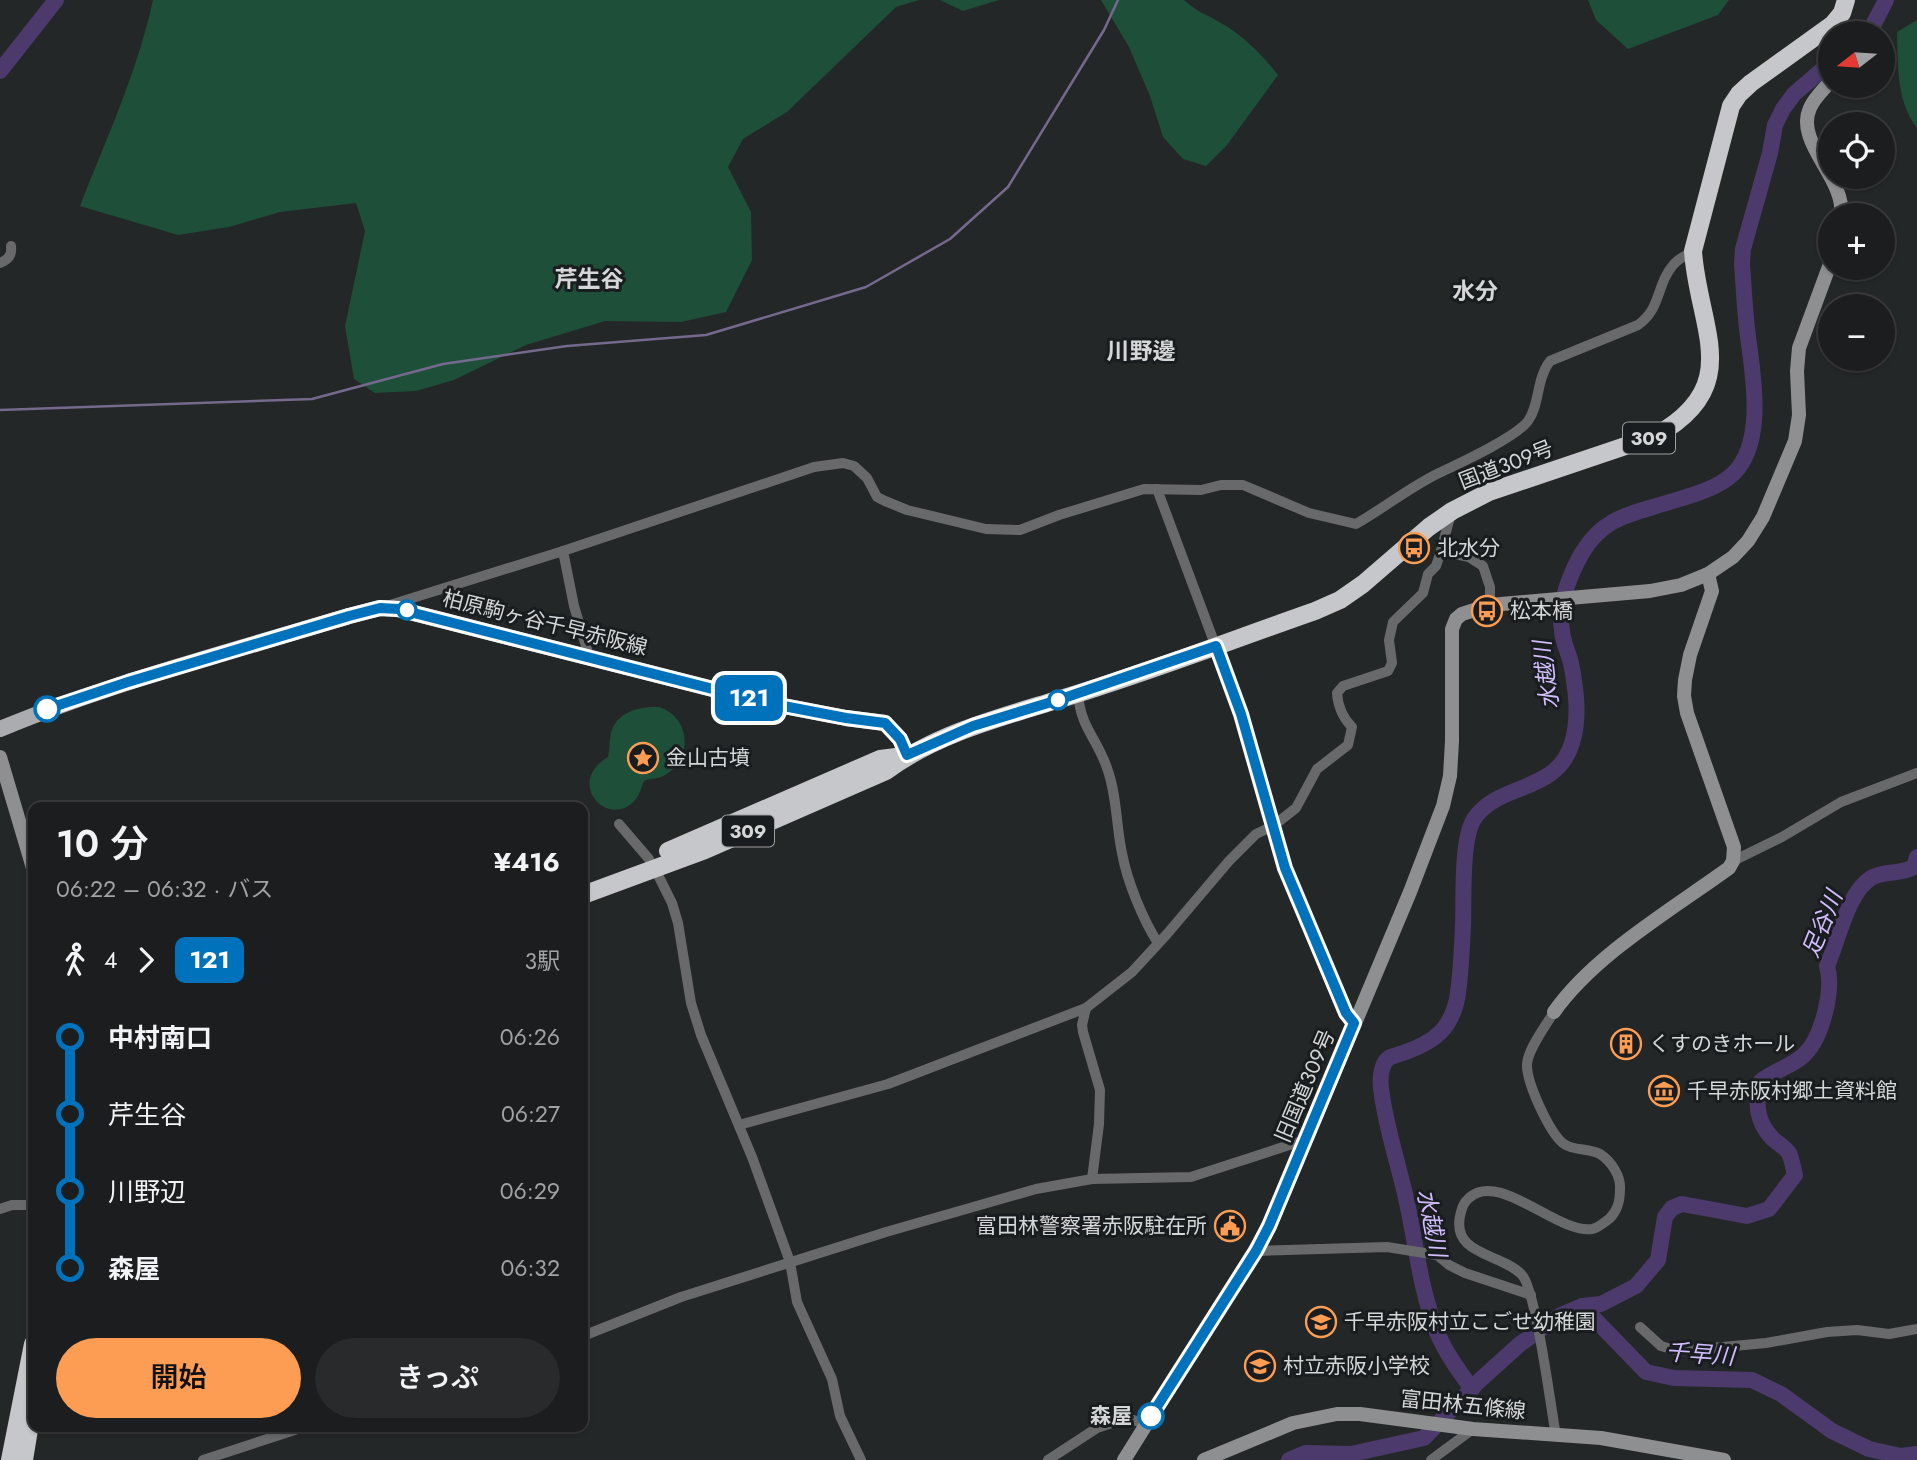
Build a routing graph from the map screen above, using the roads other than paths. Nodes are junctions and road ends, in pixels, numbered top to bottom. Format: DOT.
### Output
graph roads {
  1 [pos="1818,43"];
  2 [pos="1818,96"];
  3 [pos="1841,203"];
  4 [pos="11,246"];
  5 [pos="1693,251"];
  6 [pos="0,263"];
  7 [pos="1824,280"];
  8 [pos="1157,489"];
  9 [pos="1452,510"];
  10 [pos="563,551"];
  11 [pos="1441,551"];
  12 [pos="1708,574"];
  13 [pos="1490,605"];
  14 [pos="380,608"];
  15 [pos="1216,646"];
  16 [pos="589,656"];
  17 [pos="1078,693"];
  18 [pos="0,729"];
  19 [pos="907,755"];
  20 [pos="0,757"];
  21 [pos="1917,773"];
  22 [pos="620,824"];
  23 [pos="1273,827"];
  24 [pos="28,851"];
  25 [pos="1733,860"];
  26 [pos="652,864"];
  27 [pos="588,882"];
  28 [pos="588,893"];
  29 [pos="1158,943"];
  30 [pos="1086,1008"];
  31 [pos="1554,1013"];
  32 [pos="1354,1023"];
  33 [pos="739,1125"];
  34 [pos="1305,1140"];
  35 [pos="1092,1180"];
  36 [pos="28,1205"];
  37 [pos="0,1209"];
  38 [pos="1256,1251"];
  39 [pos="790,1262"];
  40 [pos="1531,1295"];
  41 [pos="1640,1327"];
  42 [pos="1917,1329"];
  43 [pos="588,1334"];
  44 [pos="28,1369"];
  45 [pos="1146,1424"];
  46 [pos="1467,1428"];
  47 [pos="29,1432"];
  48 [pos="289,1432"];
  49 [pos="1556,1436"];
  50 [pos="10,1460"];
  51 [pos="24,1460"];
  52 [pos="203,1460"];
  53 [pos="861,1460"];
  54 [pos="1048,1460"];
  55 [pos="1124,1460"];
  56 [pos="1204,1460"];
  57 [pos="1431,1460"];
  58 [pos="1724,1460"];
  1 -- 5 [label="highway, 国道309号 / 309"];
  2 -- 3 [label="street"];
  4 -- 6 [label="street"];
  5 -- 8 [label="street"];
  5 -- 9 [label="highway, 国道309号 / 309"];
  7 -- 12 [label="street"];
  8 -- 10 [label="street"];
  8 -- 15 [label="street"];
  9 -- 11 [label="street"];
  9 -- 15 [label="highway, 国道309号 / 309"];
  10 -- 14 [label="street"];
  10 -- 16 [label="street"];
  11 -- 13 [label="street"];
  11 -- 23 [label="street"];
  12 -- 13 [label="street, 旧国道309号"];
  12 -- 25 [label="street"];
  13 -- 32 [label="street, 旧国道309号"];
  14 -- 16 [label="main road, 柏原駒ヶ谷千早赤阪線"];
  14 -- 18 [label="main road, 柏原駒ヶ谷千早赤阪線"];
  15 -- 17 [label="highway, 国道309号 / 309"];
  15 -- 23 [label="street"];
  16 -- 19 [label="main road, 柏原駒ヶ谷千早赤阪線"];
  17 -- 19 [label="highway, 国道309号 / 309"];
  17 -- 29 [label="street"];
  19 -- 26 [label="highway, 309"];
  20 -- 24 [label="street"];
  21 -- 25 [label="street"];
  22 -- 26 [label="street"];
  23 -- 29 [label="street"];
  23 -- 32 [label="street"];
  25 -- 31 [label="street"];
  26 -- 27 [label="highway, 309"];
  26 -- 28 [label="highway, 309"];
  26 -- 33 [label="street"];
  29 -- 30 [label="street"];
  30 -- 33 [label="street"];
  30 -- 35 [label="street"];
  31 -- 40 [label="street"];
  32 -- 34 [label="street, 旧国道309号"];
  33 -- 39 [label="street"];
  34 -- 35 [label="street"];
  34 -- 38 [label="street, 旧国道309号"];
  35 -- 39 [label="street"];
  36 -- 37 [label="street"];
  38 -- 40 [label="street"];
  38 -- 45 [label="street, 旧国道309号"];
  39 -- 43 [label="street"];
  39 -- 53 [label="street"];
  40 -- 49 [label="street"];
  41 -- 42 [label="street"];
  44 -- 50 [label="highway"];
  45 -- 54 [label="street"];
  45 -- 55 [label="street, 旧国道309号"];
  46 -- 49 [label="street, 富田林五條線"];
  46 -- 56 [label="street, 富田林五條線"];
  46 -- 57 [label="street"];
  47 -- 51 [label="highway"];
  48 -- 52 [label="street"];
  49 -- 58 [label="street, 富田林五條線"];
}
